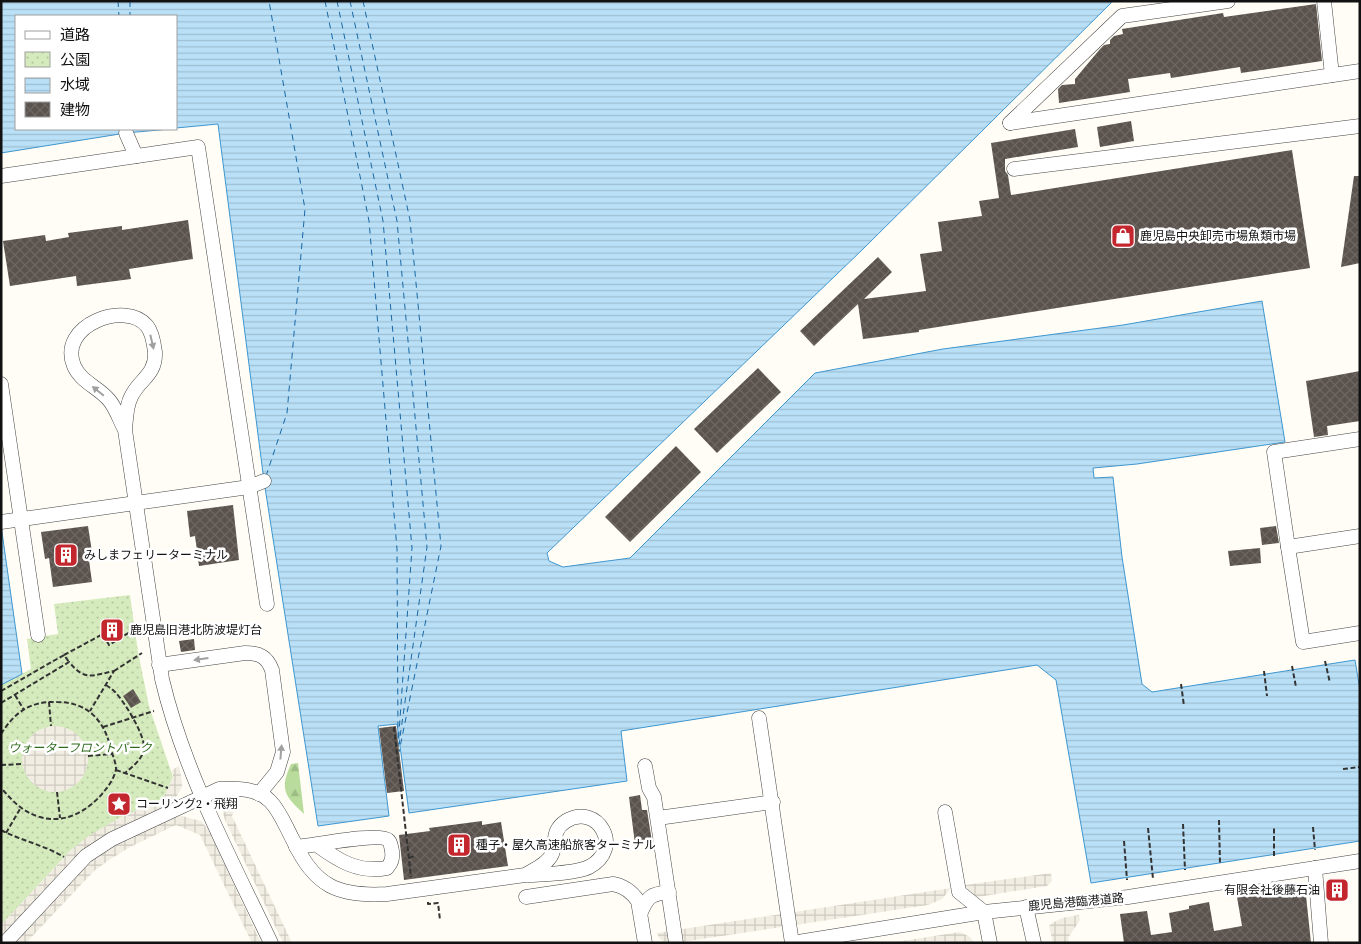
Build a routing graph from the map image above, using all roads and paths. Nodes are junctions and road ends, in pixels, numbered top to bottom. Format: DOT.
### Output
graph roads {
  1 [pos="1228,1"];
  2 [pos="1324,1"];
  3 [pos="1360,71"];
  4 [pos="1332,75"];
  5 [pos="1360,126"];
  6 [pos="126,133"];
  7 [pos="136,156"];
  8 [pos="1014,169"];
  9 [pos="1,176"];
  10 [pos="1,384"];
  11 [pos="125,430"];
  12 [pos="1360,439"];
  13 [pos="264,481"];
  14 [pos="249,487"];
  15 [pos="135,503"];
  16 [pos="21,519"];
  17 [pos="1,522"];
  18 [pos="1360,536"];
  19 [pos="1288,546"];
  20 [pos="267,604"];
  21 [pos="138,627"];
  22 [pos="1360,633"];
  23 [pos="38,635"];
  24 [pos="142,653"];
  25 [pos="64,654"];
  26 [pos="1325,661"];
  27 [pos="69,662"];
  28 [pos="159,665"];
  29 [pos="1292,666"];
  30 [pos="114,671"];
  31 [pos="1264,671"];
  32 [pos="1330,683"];
  33 [pos="1181,684"];
  34 [pos="106,685"];
  35 [pos="1296,687"];
  36 [pos="1,691"];
  37 [pos="15,695"];
  38 [pos="1267,696"];
  39 [pos="49,702"];
  40 [pos="1,703"];
  41 [pos="1184,706"];
  42 [pos="24,710"];
  43 [pos="90,711"];
  44 [pos="154,711"];
  45 [pos="132,718"];
  46 [pos="759,718"];
  47 [pos="51,726"];
  48 [pos="103,727"];
  49 [pos="394,727"];
  50 [pos="1,734"];
  51 [pos="112,754"];
  52 [pos="88,756"];
  53 [pos="22,764"];
  54 [pos="1,765"];
  55 [pos="645,766"];
  56 [pos="1360,767"];
  57 [pos="1343,769"];
  58 [pos="116,770"];
  59 [pos="125,773"];
  60 [pos="1,788"];
  61 [pos="168,788"];
  62 [pos="57,792"];
  63 [pos="259,794"];
  64 [pos="202,796"];
  65 [pos="773,802"];
  66 [pos="20,809"];
  67 [pos="945,812"];
  68 [pos="60,818"];
  69 [pos="658,818"];
  70 [pos="1219,820"];
  71 [pos="1183,824"];
  72 [pos="1274,827"];
  73 [pos="1312,827"];
  74 [pos="1148,828"];
  75 [pos="1,830"];
  76 [pos="6,832"];
  77 [pos="1124,841"];
  78 [pos="317,845"];
  79 [pos="554,845"];
  80 [pos="296,847"];
  81 [pos="1314,850"];
  82 [pos="416,856"];
  83 [pos="1274,856"];
  84 [pos="64,857"];
  85 [pos="409,858"];
  86 [pos="1360,861"];
  87 [pos="1220,865"];
  88 [pos="1315,868"];
  89 [pos="576,870"];
  90 [pos="1185,870"];
  91 [pos="525,875"];
  92 [pos="1153,879"];
  93 [pos="1127,880"];
  94 [pos="412,892"];
  95 [pos="669,892"];
  96 [pos="526,897"];
  97 [pos="428,904"];
  98 [pos="1026,907"];
  99 [pos="641,912"];
  100 [pos="984,912"];
  101 [pos="440,920"];
  102 [pos="5,943"];
  103 [pos="271,943"];
  104 [pos="645,943"];
  105 [pos="676,943"];
  106 [pos="792,943"];
  107 [pos="990,943"];
  108 [pos="1034,943"];
  109 [pos="1321,943"];
  1 -- 4 [label="street"];
  2 -- 4 [label="street"];
  3 -- 4 [label="street"];
  5 -- 8 [label="street"];
  6 -- 7 [label="street"];
  7 -- 9 [label="street"];
  7 -- 14 [label="street"];
  10 -- 16 [label="street"];
  11 -- 11 [label="street, one-way"];
  11 -- 15 [label="street"];
  12 -- 19 [label="street"];
  13 -- 14 [label="street"];
  14 -- 15 [label="street"];
  14 -- 20 [label="street"];
  15 -- 16 [label="street"];
  15 -- 28 [label="street"];
  16 -- 17 [label="street"];
  16 -- 23 [label="street"];
  18 -- 19 [label="street"];
  19 -- 22 [label="street"];
  21 -- 25 [label="path"];
  24 -- 30 [label="path"];
  25 -- 27 [label="path"];
  25 -- 36 [label="path"];
  26 -- 32 [label="path"];
  27 -- 30 [label="path"];
  27 -- 37 [label="path"];
  63 -- 28 [label="street, one-way"];
  28 -- 64 [label="street"];
  29 -- 35 [label="path"];
  30 -- 34 [label="path"];
  31 -- 38 [label="path"];
  33 -- 41 [label="path"];
  34 -- 43 [label="path"];
  34 -- 45 [label="path"];
  37 -- 40 [label="path"];
  37 -- 42 [label="path"];
  39 -- 42 [label="path"];
  39 -- 43 [label="path"];
  39 -- 47 [label="path"];
  42 -- 50 [label="path"];
  43 -- 48 [label="path"];
  44 -- 45 [label="path"];
  45 -- 48 [label="path"];
  45 -- 59 [label="path"];
  46 -- 65 [label="street"];
  48 -- 51 [label="path"];
  49 -- 85 [label="path"];
  51 -- 52 [label="path"];
  51 -- 58 [label="path"];
  53 -- 54 [label="path"];
  55 -- 69 [label="street"];
  56 -- 57 [label="path"];
  58 -- 59 [label="path"];
  58 -- 68 [label="path"];
  59 -- 61 [label="path"];
  60 -- 66 [label="path"];
  62 -- 68 [label="path"];
  63 -- 64 [label="street"];
  63 -- 80 [label="street"];
  64 -- 102 [label="street"];
  64 -- 103 [label="street"];
  65 -- 69 [label="street"];
  65 -- 106 [label="street"];
  66 -- 68 [label="path"];
  66 -- 76 [label="path"];
  67 -- 100 [label="street"];
  69 -- 95 [label="street"];
  70 -- 87 [label="path"];
  71 -- 90 [label="path"];
  72 -- 83 [label="path"];
  73 -- 81 [label="path"];
  74 -- 92 [label="path"];
  75 -- 76 [label="path"];
  76 -- 84 [label="path"];
  77 -- 93 [label="path"];
  78 -- 78 [label="street"];
  78 -- 80 [label="street"];
  79 -- 89 [label="street"];
  79 -- 89 [label="street"];
  79 -- 91 [label="street"];
  80 -- 94 [label="street"];
  82 -- 85 [label="path"];
  85 -- 94 [label="path"];
  86 -- 88 [label="street, 鹿児島港臨港道路"];
  88 -- 98 [label="street, 鹿児島港臨港道路"];
  88 -- 109 [label="street"];
  89 -- 91 [label="street"];
  91 -- 94 [label="street"];
  95 -- 99 [label="street"];
  95 -- 105 [label="street"];
  96 -- 99 [label="street"];
  97 -- 101 [label="path"];
  98 -- 100 [label="street, 鹿児島港臨港道路"];
  98 -- 108 [label="street"];
  99 -- 104 [label="street"];
  100 -- 106 [label="street, 鹿児島港臨港道路"];
  100 -- 107 [label="street"];
}
